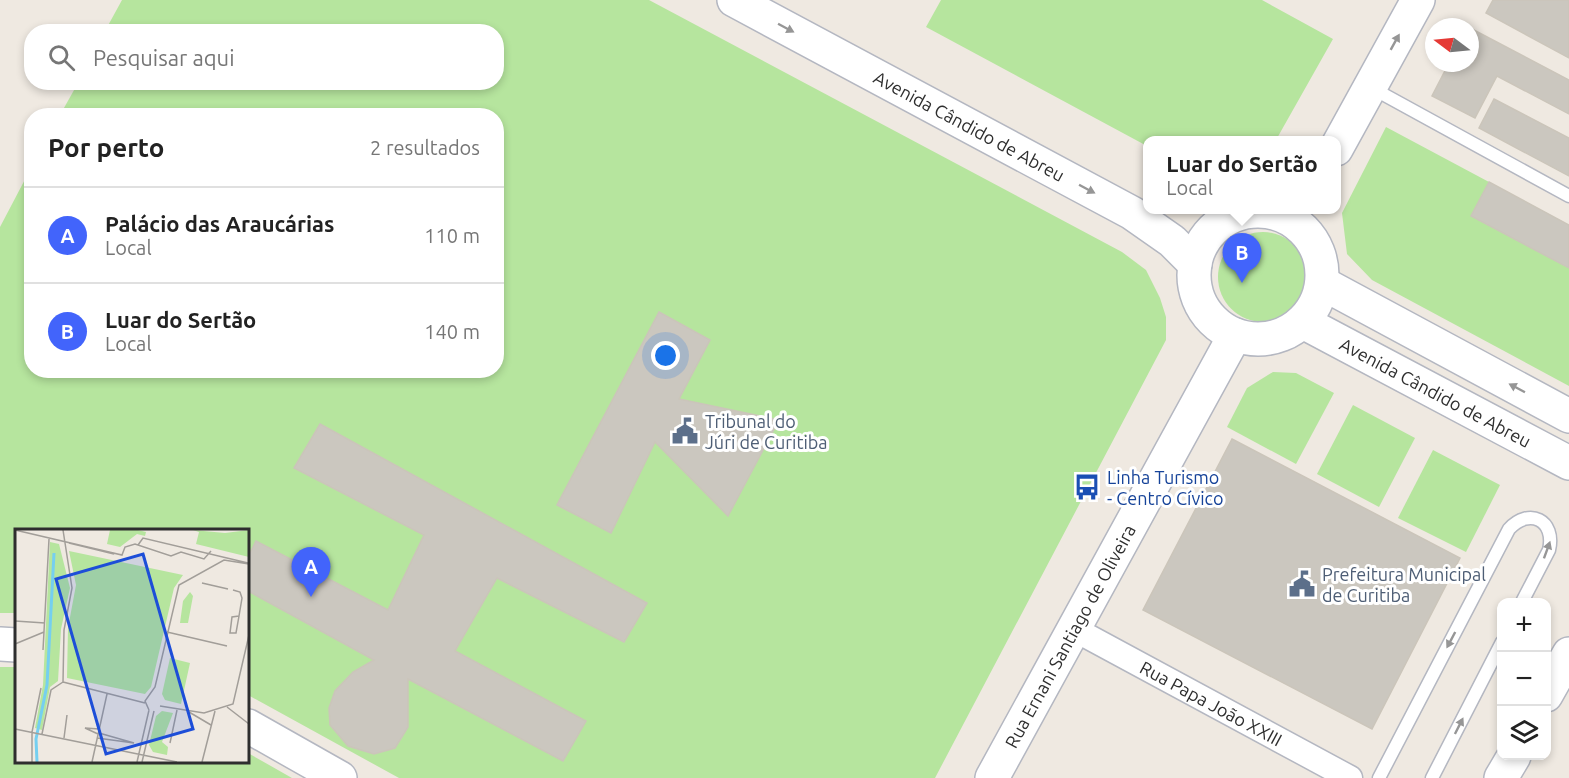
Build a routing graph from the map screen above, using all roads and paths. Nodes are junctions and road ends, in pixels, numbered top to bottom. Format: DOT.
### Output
graph roads {
  1 [pos="734,0"];
  2 [pos="1418,0"];
  3 [pos="1370,87"];
  4 [pos="1341,139"];
  5 [pos="1569,196"];
  6 [pos="1238,214"];
  7 [pos="1278,214"];
  8 [pos="1300,216"];
  9 [pos="1195,264"];
  10 [pos="1322,283"];
  11 [pos="1303,322"];
  12 [pos="1235,335"];
  13 [pos="1569,416"];
  14 [pos="1569,463"];
  15 [pos="1525,598"];
  16 [pos="1074,629"];
  17 [pos="1497,652"];
  18 [pos="1569,654"];
  19 [pos="1552,692"];
  20 [pos="249,727"];
  21 [pos="1512,760"];
  22 [pos="1345,777"];
  23 [pos="340,778"];
  24 [pos="992,778"];
  25 [pos="1379,778"];
  26 [pos="1432,778"];
  27 [pos="1501,778"];
  1 -- 9 [label="main road, Avenida Cândido de Abreu, one-way"];
  3 -- 2 [label="main road, one-way"];
  3 -- 4 [label="main road"];
  3 -- 5 [label="lane"];
  6 -- 9 [label="main road"];
  7 -- 8 [label="main road"];
  8 -- 10 [label="main road"];
  9 -- 12 [label="main road"];
  10 -- 11 [label="main road"];
  13 -- 10 [label="main road, one-way"];
  11 -- 12 [label="main road"];
  11 -- 14 [label="main road, Avenida Cândido de Abreu"];
  12 -- 16 [label="main road, Rua Ernani Santiago de Oliveira"];
  15 -- 25 [label="lane, one-way"];
  16 -- 22 [label="street, Rua Papa João XXIII"];
  16 -- 24 [label="main road, Rua Ernani Santiago de Oliveira"];
  26 -- 17 [label="lane, one-way"];
  18 -- 19 [label="main road"];
  20 -- 23 [label="main road"];
  21 -- 27 [label="main road"];
}
